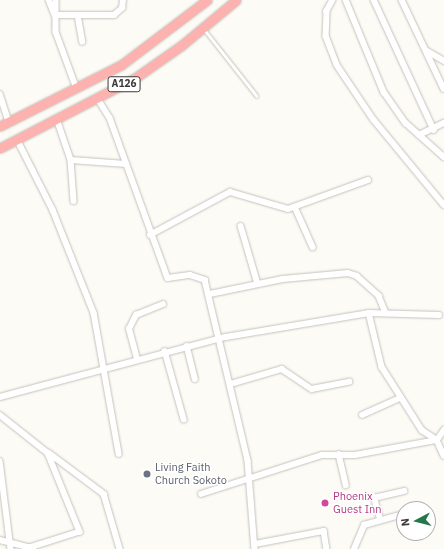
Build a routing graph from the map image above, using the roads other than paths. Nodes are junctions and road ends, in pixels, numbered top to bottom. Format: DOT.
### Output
graph roads {
  1 [pos="49,0"];
  2 [pos="56,0"];
  3 [pos="123,0"];
  4 [pos="207,0"];
  5 [pos="236,0"];
  6 [pos="333,0"];
  7 [pos="346,0"];
  8 [pos="374,0"];
  9 [pos="402,0"];
  10 [pos="55,15"];
  11 [pos="78,15"];
  12 [pos="203,28"];
  13 [pos="83,42"];
  14 [pos="427,50"];
  15 [pos="444,62"];
  16 [pos="77,89"];
  17 [pos="444,89"];
  18 [pos="0,94"];
  19 [pos="257,96"];
  20 [pos="98,99"];
  21 [pos="57,119"];
  22 [pos="9,122"];
  23 [pos="444,123"];
  24 [pos="0,126"];
  25 [pos="434,130"];
  26 [pos="420,135"];
  27 [pos="18,139"];
  28 [pos="0,148"];
  29 [pos="444,157"];
  30 [pos="71,160"];
  31 [pos="126,164"];
  32 [pos="368,180"];
  33 [pos="74,201"];
  34 [pos="444,205"];
  35 [pos="295,207"];
  36 [pos="241,226"];
  37 [pos="150,235"];
  38 [pos="313,247"];
  39 [pos="258,284"];
  40 [pos="210,294"];
  41 [pos="163,304"];
  42 [pos="369,313"];
  43 [pos="386,313"];
  44 [pos="439,315"];
  45 [pos="220,338"];
  46 [pos="187,346"];
  47 [pos="165,352"];
  48 [pos="138,359"];
  49 [pos="104,368"];
  50 [pos="195,379"];
  51 [pos="349,382"];
  52 [pos="231,384"];
  53 [pos="0,397"];
  54 [pos="400,398"];
  55 [pos="0,415"];
  56 [pos="362,415"];
  57 [pos="184,419"];
  58 [pos="444,430"];
  59 [pos="437,440"];
  60 [pos="48,453"];
  61 [pos="119,454"];
  62 [pos="339,454"];
  63 [pos="444,456"];
  64 [pos="0,461"];
  65 [pos="251,480"];
  66 [pos="346,485"];
  67 [pos="404,491"];
  68 [pos="201,494"];
  69 [pos="396,516"];
  70 [pos="380,519"];
  71 [pos="0,540"];
  72 [pos="11,542"];
  73 [pos="255,547"];
  74 [pos="32,548"];
  75 [pos="11,549"];
  76 [pos="120,549"];
  77 [pos="327,549"];
  78 [pos="354,549"];
  1 -- 10 [label="street"];
  2 -- 10 [label="street"];
  3 -- 11 [label="street"];
  4 -- 16 [label="highway, A126"];
  5 -- 12 [label="highway, A126"];
  6 -- 34 [label="street"];
  7 -- 26 [label="street"];
  8 -- 25 [label="street"];
  9 -- 14 [label="street"];
  10 -- 11 [label="street"];
  10 -- 16 [label="street"];
  11 -- 13 [label="street"];
  12 -- 19 [label="lane"];
  12 -- 20 [label="highway, A126"];
  14 -- 15 [label="street"];
  14 -- 17 [label="street"];
  16 -- 22 [label="highway, A126"];
  18 -- 22 [label="street"];
  20 -- 21 [label="highway, A126"];
  20 -- 31 [label="street"];
  21 -- 27 [label="highway, A126"];
  21 -- 30 [label="street"];
  22 -- 24 [label="highway, A126"];
  23 -- 25 [label="street"];
  25 -- 26 [label="street"];
  26 -- 29 [label="street"];
  27 -- 28 [label="highway, A126"];
  27 -- 49 [label="street"];
  30 -- 31 [label="street"];
  30 -- 33 [label="street"];
  31 -- 37 [label="street"];
  32 -- 35 [label="street"];
  35 -- 37 [label="street"];
  35 -- 38 [label="street"];
  36 -- 39 [label="street"];
  37 -- 40 [label="street"];
  39 -- 40 [label="street"];
  39 -- 43 [label="street"];
  40 -- 45 [label="street"];
  41 -- 48 [label="street"];
  42 -- 43 [label="street"];
  42 -- 45 [label="street"];
  42 -- 54 [label="street"];
  43 -- 44 [label="street"];
  45 -- 46 [label="street"];
  45 -- 52 [label="street"];
  46 -- 47 [label="street"];
  46 -- 50 [label="street"];
  47 -- 48 [label="street"];
  47 -- 57 [label="street"];
  48 -- 49 [label="street"];
  49 -- 53 [label="street"];
  49 -- 61 [label="street"];
  51 -- 52 [label="street"];
  52 -- 65 [label="street"];
  54 -- 56 [label="street"];
  54 -- 59 [label="street"];
  55 -- 60 [label="street"];
  58 -- 59 [label="street"];
  59 -- 62 [label="street"];
  59 -- 63 [label="street"];
  60 -- 74 [label="street"];
  60 -- 76 [label="street"];
  62 -- 65 [label="street"];
  62 -- 66 [label="street"];
  64 -- 72 [label="street"];
  65 -- 68 [label="street"];
  65 -- 73 [label="street"];
  67 -- 70 [label="street"];
  69 -- 70 [label="street"];
  70 -- 78 [label="street"];
  71 -- 72 [label="street"];
  72 -- 74 [label="street"];
  72 -- 75 [label="street"];
  73 -- 77 [label="street"];
}
